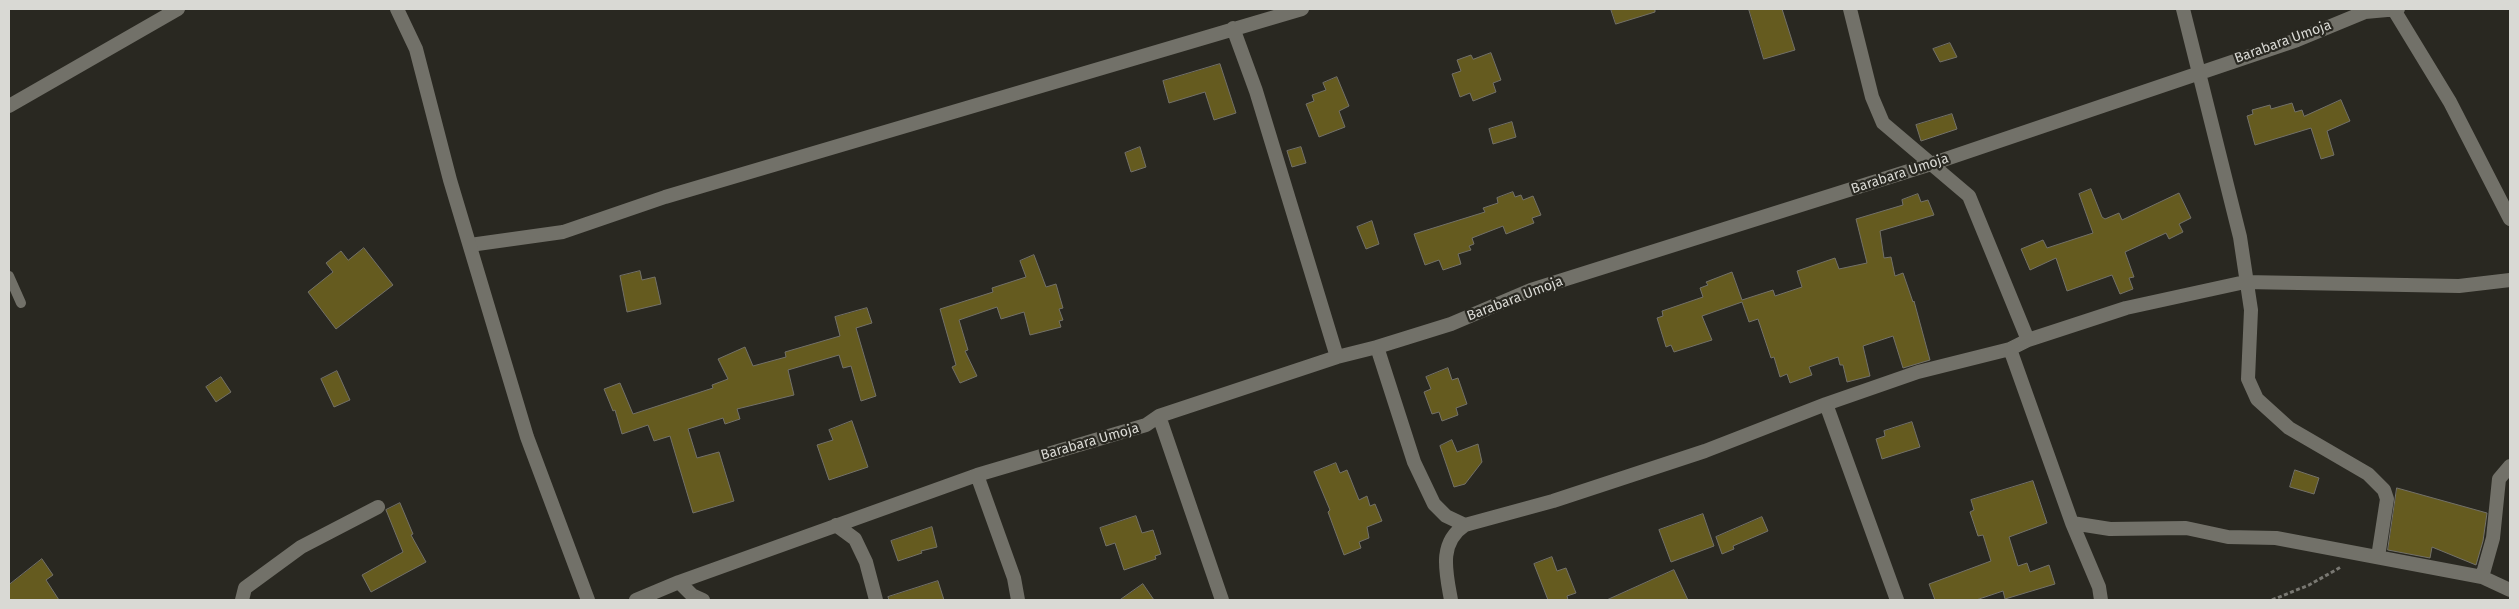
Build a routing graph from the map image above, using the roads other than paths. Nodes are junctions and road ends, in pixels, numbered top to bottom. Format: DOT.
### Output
graph roads {
  1 [pos="178,9"];
  2 [pos="397,9"];
  3 [pos="1302,9"];
  4 [pos="1850,9"];
  5 [pos="2183,9"];
  6 [pos="2396,9"];
  7 [pos="2341,14"];
  8 [pos="1233,28"];
  9 [pos="2197,72"];
  10 [pos="9,106"];
  11 [pos="1931,164"];
  12 [pos="2510,219"];
  13 [pos="470,245"];
  14 [pos="9,276"];
  15 [pos="2510,280"];
  16 [pos="2245,282"];
  17 [pos="21,303"];
  18 [pos="2028,340"];
  19 [pos="1377,348"];
  20 [pos="2010,349"];
  21 [pos="1337,357"];
  22 [pos="1826,404"];
  23 [pos="1159,416"];
  24 [pos="2510,466"];
  25 [pos="977,475"];
  26 [pos="378,507"];
  27 [pos="1446,516"];
  28 [pos="2072,523"];
  29 [pos="836,525"];
  30 [pos="1465,525"];
  31 [pos="1453,533"];
  32 [pos="2378,557"];
  33 [pos="2482,577"];
  34 [pos="679,582"];
  35 [pos="2510,590"];
  36 [pos="242,600"];
  37 [pos="588,600"];
  38 [pos="636,600"];
  39 [pos="703,600"];
  40 [pos="876,600"];
  41 [pos="1018,600"];
  42 [pos="1222,600"];
  43 [pos="1451,600"];
  44 [pos="1897,600"];
  45 [pos="2101,600"];
  1 -- 10 [label="street"];
  2 -- 13 [label="street"];
  3 -- 8 [label="street"];
  4 -- 11 [label="street"];
  5 -- 9 [label="street"];
  6 -- 7 [label="street, Barabara Umoja"];
  6 -- 12 [label="street"];
  7 -- 9 [label="street, Barabara Umoja"];
  8 -- 13 [label="street"];
  8 -- 21 [label="street"];
  9 -- 11 [label="street, Barabara Umoja"];
  9 -- 16 [label="street"];
  11 -- 18 [label="street"];
  11 -- 19 [label="street, Barabara Umoja"];
  13 -- 37 [label="street"];
  14 -- 17 [label="lane"];
  15 -- 16 [label="street"];
  16 -- 18 [label="street"];
  16 -- 32 [label="street"];
  18 -- 20 [label="street"];
  19 -- 21 [label="street, Barabara Umoja"];
  19 -- 27 [label="street"];
  20 -- 22 [label="street"];
  20 -- 28 [label="street"];
  21 -- 23 [label="street, Barabara Umoja"];
  22 -- 30 [label="street"];
  22 -- 44 [label="street"];
  23 -- 25 [label="street, Barabara Umoja"];
  23 -- 42 [label="street"];
  24 -- 33 [label="street"];
  25 -- 29 [label="street, Barabara Umoja"];
  25 -- 41 [label="street"];
  26 -- 36 [label="street"];
  27 -- 30 [label="street"];
  27 -- 31 [label="street"];
  28 -- 32 [label="street"];
  28 -- 45 [label="street"];
  29 -- 34 [label="street, Barabara Umoja"];
  29 -- 40 [label="street"];
  30 -- 31 [label="street"];
  31 -- 43 [label="street"];
  32 -- 33 [label="street"];
  33 -- 35 [label="street"];
  34 -- 38 [label="street, Barabara Umoja"];
  34 -- 39 [label="street"];
}
